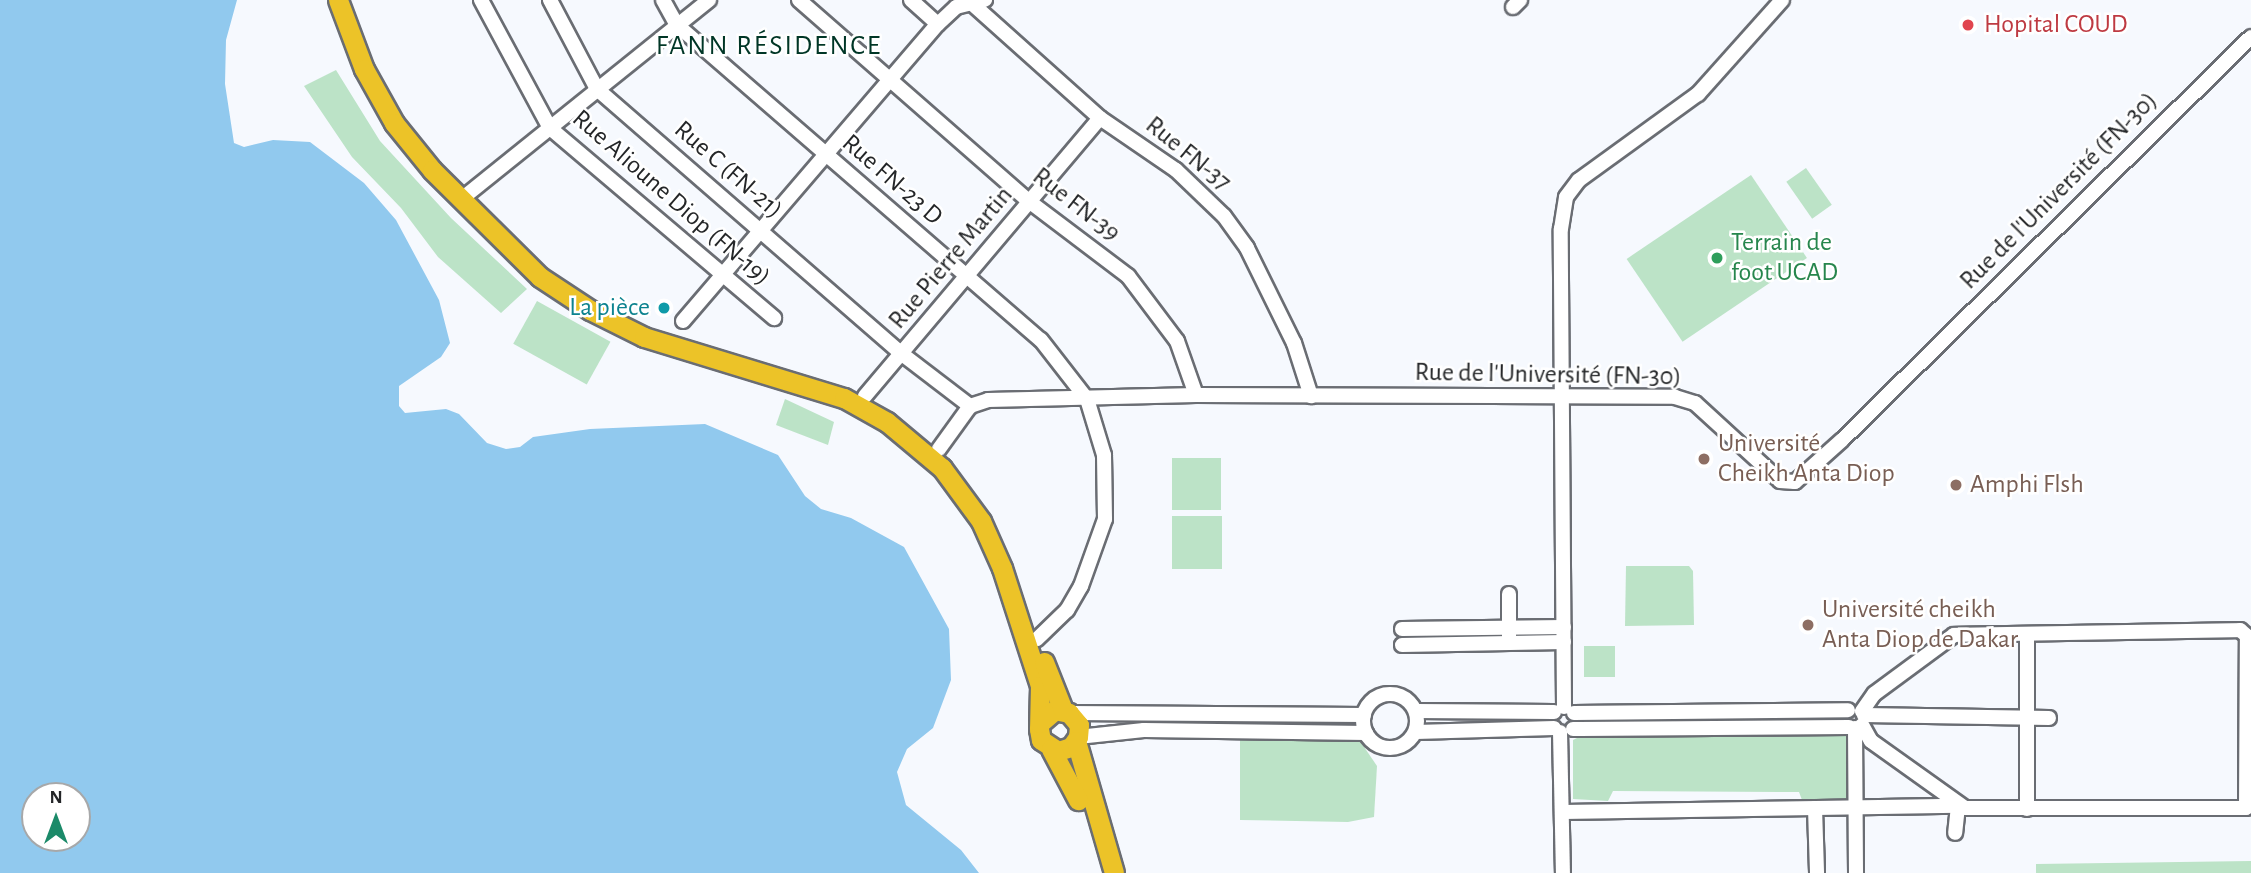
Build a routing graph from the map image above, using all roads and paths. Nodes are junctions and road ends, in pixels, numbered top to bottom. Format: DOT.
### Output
graph roads {
  1 [pos="338,0"];
  2 [pos="350,0"];
  3 [pos="481,0"];
  4 [pos="550,0"];
  5 [pos="663,0"];
  6 [pos="709,0"];
  7 [pos="799,0"];
  8 [pos="911,0"];
  9 [pos="985,0"];
  10 [pos="1782,0"];
  11 [pos="969,2"];
  12 [pos="938,24"];
  13 [pos="677,25"];
  14 [pos="2251,37"];
  15 [pos="891,79"];
  16 [pos="597,89"];
  17 [pos="1100,118"];
  18 [pos="550,128"];
  19 [pos="825,155"];
  20 [pos="468,192"];
  21 [pos="1030,202"];
  22 [pos="761,230"];
  23 [pos="723,275"];
  24 [pos="966,276"];
  25 [pos="774,318"];
  26 [pos="683,321"];
  27 [pos="902,354"];
  28 [pos="1196,395"];
  29 [pos="865,396"];
  30 [pos="1311,396"];
  31 [pos="1561,398"];
  32 [pos="1087,399"];
  33 [pos="970,406"];
  34 [pos="939,449"];
  35 [pos="1509,594"];
  36 [pos="1402,629"];
  37 [pos="1564,634"];
  38 [pos="2027,634"];
  39 [pos="1509,636"];
  40 [pos="1438,637"];
  41 [pos="1037,639"];
  42 [pos="1402,645"];
  43 [pos="1066,711"];
  44 [pos="1416,711"];
  45 [pos="1564,711"];
  46 [pos="1364,715"];
  47 [pos="2049,718"];
  48 [pos="1857,719"];
  49 [pos="2026,719"];
  50 [pos="1040,723"];
  51 [pos="1562,729"];
  52 [pos="1416,732"];
  53 [pos="1366,733"];
  54 [pos="1077,739"];
  55 [pos="1051,749"];
  56 [pos="1958,806"];
  57 [pos="1856,807"];
  58 [pos="1815,808"];
  59 [pos="2027,809"];
  60 [pos="1563,812"];
  61 [pos="1955,833"];
  62 [pos="1103,873"];
  63 [pos="1114,873"];
  64 [pos="1563,873"];
  65 [pos="1817,873"];
  66 [pos="1856,873"];
  1 -- 50 [label="highway"];
  2 -- 20 [label="highway"];
  3 -- 18 [label="street, Rue Alioune Diop (FN-19)"];
  4 -- 16 [label="street, Rue C (FN-21)"];
  5 -- 13 [label="street, Rue FN-23 D"];
  6 -- 13 [label="street"];
  7 -- 15 [label="street, Rue FN-39"];
  8 -- 12 [label="street"];
  9 -- 11 [label="street"];
  10 -- 31 [label="street"];
  11 -- 12 [label="street"];
  11 -- 17 [label="street, Rue FN-37"];
  12 -- 15 [label="street"];
  13 -- 16 [label="street"];
  13 -- 19 [label="street, Rue FN-23 D"];
  14 -- 31 [label="street, Rue de l'Université (FN-30)"];
  15 -- 19 [label="street"];
  15 -- 21 [label="street, Rue FN-39"];
  16 -- 18 [label="street"];
  16 -- 22 [label="street, Rue C (FN-21)"];
  17 -- 21 [label="street, Rue Pierre Martin"];
  17 -- 30 [label="street, Rue FN-37"];
  18 -- 20 [label="street"];
  18 -- 23 [label="street, Rue Alioune Diop (FN-19)"];
  19 -- 22 [label="street"];
  19 -- 24 [label="street, Rue FN-23 D"];
  20 -- 29 [label="highway"];
  21 -- 24 [label="street, Rue Pierre Martin"];
  21 -- 28 [label="street, Rue FN-39"];
  22 -- 23 [label="street"];
  22 -- 27 [label="street, Rue C (FN-21)"];
  23 -- 25 [label="street, Rue Alioune Diop (FN-19)"];
  23 -- 26 [label="street"];
  24 -- 27 [label="street, Rue Pierre Martin"];
  24 -- 32 [label="street, Rue FN-23 D"];
  27 -- 29 [label="street, Rue Pierre Martin"];
  27 -- 33 [label="street"];
  28 -- 30 [label="street, Rue de l'Université (FN-30)"];
  28 -- 32 [label="street, Rue de l'Université (FN-30)"];
  29 -- 34 [label="highway"];
  30 -- 31 [label="street, Rue de l'Université (FN-30)"];
  31 -- 37 [label="street"];
  32 -- 33 [label="street, Rue de l'Université (FN-30)"];
  32 -- 41 [label="street"];
  33 -- 34 [label="street"];
  34 -- 41 [label="highway"];
  35 -- 39 [label="street"];
  36 -- 40 [label="street"];
  37 -- 39 [label="street"];
  37 -- 45 [label="street"];
  38 -- 48 [label="street"];
  38 -- 49 [label="street"];
  38 -- 59 [label="street"];
  39 -- 40 [label="street"];
  40 -- 42 [label="street"];
  41 -- 43 [label="highway"];
  43 -- 46 [label="street"];
  43 -- 50 [label="highway"];
  43 -- 54 [label="highway"];
  44 -- 45 [label="street"];
  44 -- 46 [label="street"];
  44 -- 52 [label="street"];
  45 -- 48 [label="street"];
  45 -- 51 [label="street"];
  45 -- 51 [label="street"];
  46 -- 53 [label="street"];
  47 -- 49 [label="street"];
  48 -- 49 [label="street"];
  48 -- 51 [label="street"];
  48 -- 56 [label="street"];
  48 -- 57 [label="street"];
  49 -- 59 [label="street"];
  50 -- 55 [label="highway"];
  51 -- 52 [label="street"];
  51 -- 60 [label="street"];
  52 -- 53 [label="street"];
  53 -- 54 [label="street"];
  54 -- 55 [label="highway"];
  54 -- 63 [label="highway"];
  55 -- 62 [label="highway"];
  56 -- 57 [label="street"];
  56 -- 59 [label="street"];
  56 -- 61 [label="street"];
  57 -- 58 [label="street"];
  57 -- 66 [label="street"];
  58 -- 60 [label="street"];
  58 -- 65 [label="street"];
  60 -- 64 [label="street"];
}
